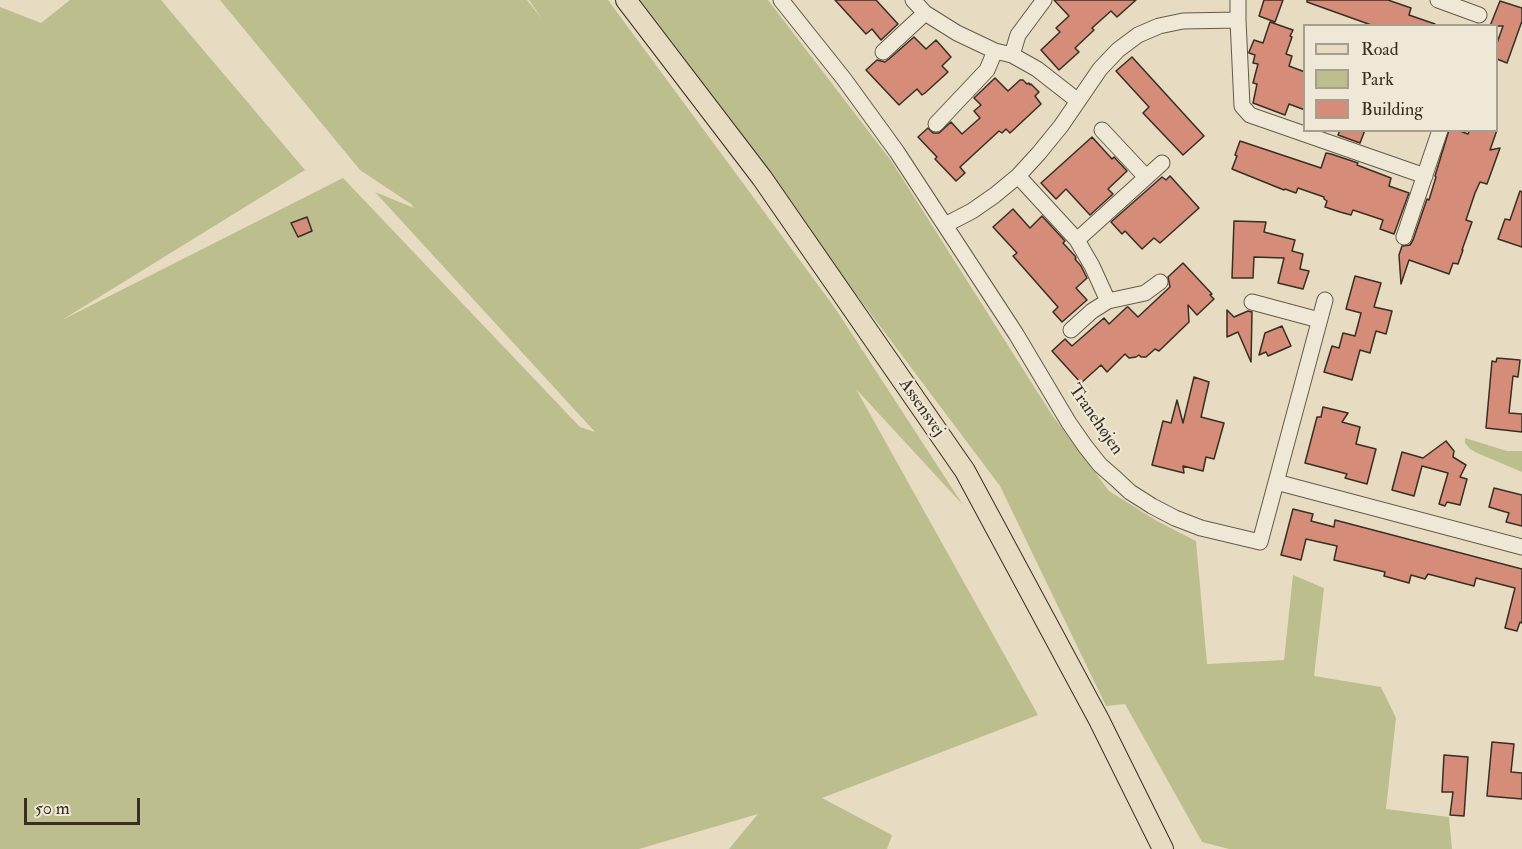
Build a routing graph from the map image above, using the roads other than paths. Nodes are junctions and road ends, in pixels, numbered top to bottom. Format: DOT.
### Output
graph roads {
  1 [pos="626,0"];
  2 [pos="781,0"];
  3 [pos="913,0"];
  4 [pos="1044,0"];
  5 [pos="1238,0"];
  6 [pos="1438,0"];
  7 [pos="925,12"];
  8 [pos="1479,15"];
  9 [pos="1238,20"];
  10 [pos="995,51"];
  11 [pos="883,52"];
  12 [pos="1012,55"];
  13 [pos="1078,101"];
  14 [pos="936,124"];
  15 [pos="1102,130"];
  16 [pos="1303,131"];
  17 [pos="1439,132"];
  18 [pos="1311,133"];
  19 [pos="1162,163"];
  20 [pos="1018,176"];
  21 [pos="1146,177"];
  22 [pos="1425,177"];
  23 [pos="945,225"];
  24 [pos="1404,237"];
  25 [pos="1077,240"];
  26 [pos="1160,282"];
  27 [pos="1325,300"];
  28 [pos="1108,301"];
  29 [pos="1252,302"];
  30 [pos="1319,320"];
  31 [pos="1071,330"];
  32 [pos="1276,482"];
  33 [pos="1522,548"];
  34 [pos="1162,849"];
  1 -- 34 [label="main road, Assensvej"];
  2 -- 23 [label="street, Tranehøjen"];
  3 -- 7 [label="street"];
  4 -- 12 [label="street"];
  5 -- 9 [label="street"];
  6 -- 8 [label="street"];
  7 -- 10 [label="street"];
  7 -- 11 [label="street"];
  9 -- 13 [label="street"];
  9 -- 16 [label="street"];
  10 -- 12 [label="street"];
  10 -- 14 [label="street"];
  12 -- 13 [label="street"];
  13 -- 20 [label="street"];
  15 -- 21 [label="street"];
  17 -- 22 [label="street"];
  18 -- 22 [label="street"];
  19 -- 21 [label="street"];
  20 -- 23 [label="street"];
  20 -- 25 [label="street"];
  21 -- 25 [label="street"];
  22 -- 24 [label="street"];
  23 -- 32 [label="street, Tranehøjen"];
  25 -- 28 [label="street"];
  26 -- 28 [label="street"];
  27 -- 30 [label="street, Tranehøjen"];
  28 -- 31 [label="street"];
  29 -- 30 [label="street"];
  30 -- 32 [label="street, Tranehøjen"];
  32 -- 33 [label="street"];
}
